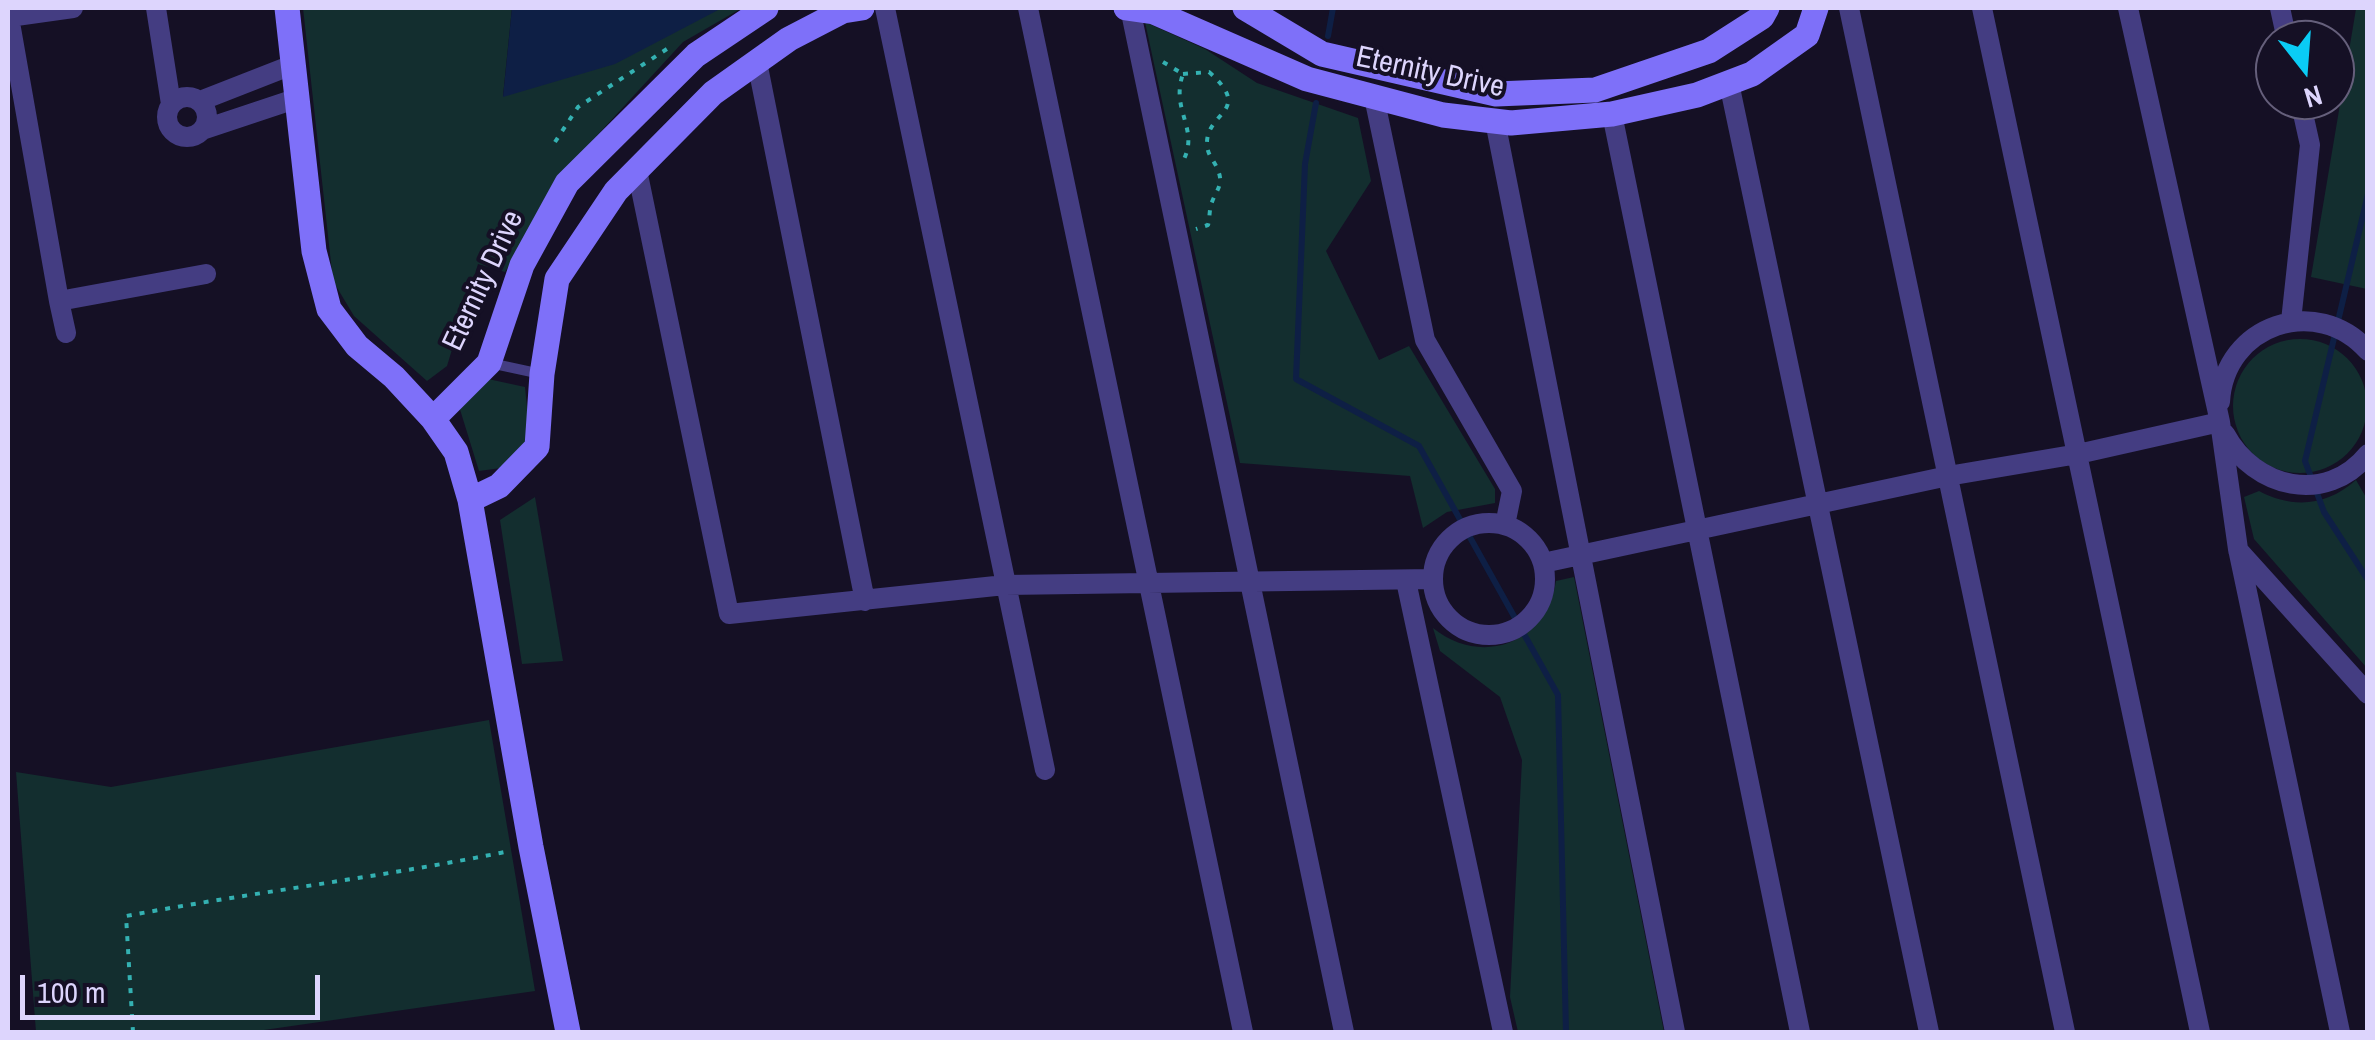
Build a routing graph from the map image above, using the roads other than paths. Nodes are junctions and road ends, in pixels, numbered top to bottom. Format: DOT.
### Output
graph roads {
  1 [pos="73,8"];
  2 [pos="156,8"];
  3 [pos="287,8"];
  4 [pos="766,8"];
  5 [pos="862,8"];
  6 [pos="885,8"];
  7 [pos="1028,8"];
  8 [pos="1128,8"];
  9 [pos="1244,8"];
  10 [pos="1767,8"];
  11 [pos="1816,8"];
  12 [pos="1849,8"];
  13 [pos="1982,8"];
  14 [pos="2128,8"];
  15 [pos="757,62"];
  16 [pos="292,65"];
  17 [pos="1729,83"];
  18 [pos="1374,96"];
  19 [pos="295,99"];
  20 [pos="200,101"];
  21 [pos="170,104"];
  22 [pos="1612,114"];
  23 [pos="2304,120"];
  24 [pos="1495,122"];
  25 [pos="17,127"];
  26 [pos="202,130"];
  27 [pos="636,170"];
  28 [pos="206,274"];
  29 [pos="59,301"];
  30 [pos="2291,321"];
  31 [pos="66,333"];
  32 [pos="2368,352"];
  33 [pos="488,363"];
  34 [pos="542,374"];
  35 [pos="434,419"];
  36 [pos="2220,422"];
  37 [pos="2078,454"];
  38 [pos="2367,456"];
  39 [pos="1948,476"];
  40 [pos="470,500"];
  41 [pos="1818,504"];
  42 [pos="1505,525"];
  43 [pos="1697,530"];
  44 [pos="2238,550"];
  45 [pos="1581,555"];
  46 [pos="1543,563"];
  47 [pos="1432,579"];
  48 [pos="1248,580"];
  49 [pos="1406,580"];
  50 [pos="1147,582"];
  51 [pos="1006,586"];
  52 [pos="865,601"];
  53 [pos="2368,694"];
  54 [pos="1045,770"];
  55 [pos="568,1032"];
  56 [pos="1243,1032"];
  57 [pos="1344,1032"];
  58 [pos="1503,1032"];
  59 [pos="1676,1032"];
  60 [pos="1800,1032"];
  61 [pos="1929,1032"];
  62 [pos="2065,1032"];
  63 [pos="2200,1032"];
  64 [pos="2340,1032"];
  1 -- 25 [label="street"];
  2 -- 21 [label="street"];
  3 -- 16 [label="street"];
  4 -- 33 [label="street, Eternity Drive"];
  5 -- 15 [label="street"];
  6 -- 51 [label="street"];
  7 -- 50 [label="street"];
  8 -- 18 [label="street, Eternity Drive"];
  8 -- 48 [label="street"];
  9 -- 10 [label="street, Eternity Drive"];
  11 -- 17 [label="street, Eternity Drive"];
  12 -- 39 [label="street"];
  13 -- 37 [label="street"];
  14 -- 36 [label="street"];
  15 -- 27 [label="street"];
  15 -- 52 [label="street"];
  16 -- 19 [label="street"];
  16 -- 20 [label="street"];
  17 -- 22 [label="street, Eternity Drive"];
  17 -- 41 [label="street"];
  18 -- 24 [label="street, Eternity Drive"];
  18 -- 42 [label="street"];
  19 -- 26 [label="street"];
  19 -- 35 [label="street"];
  20 -- 21 [label="street"];
  20 -- 26 [label="street"];
  21 -- 26 [label="street"];
  22 -- 24 [label="street, Eternity Drive"];
  22 -- 43 [label="street"];
  23 -- 30 [label="street"];
  24 -- 45 [label="street"];
  25 -- 29 [label="street"];
  27 -- 34 [label="street"];
  27 -- 52 [label="street"];
  28 -- 29 [label="street"];
  29 -- 31 [label="street"];
  30 -- 32 [label="street"];
  30 -- 36 [label="street"];
  33 -- 34 [label="lane"];
  33 -- 35 [label="street, Eternity Drive"];
  34 -- 40 [label="street"];
  35 -- 40 [label="street"];
  36 -- 37 [label="street"];
  36 -- 38 [label="street"];
  36 -- 44 [label="street"];
  37 -- 39 [label="street"];
  37 -- 63 [label="street"];
  39 -- 41 [label="street"];
  39 -- 62 [label="street"];
  40 -- 55 [label="street"];
  41 -- 43 [label="street"];
  41 -- 61 [label="street"];
  42 -- 46 [label="street"];
  42 -- 47 [label="street"];
  43 -- 45 [label="street"];
  43 -- 60 [label="street"];
  44 -- 53 [label="street"];
  44 -- 64 [label="street"];
  45 -- 46 [label="street"];
  45 -- 59 [label="street"];
  46 -- 47 [label="street"];
  47 -- 49 [label="street"];
  48 -- 49 [label="street"];
  48 -- 50 [label="street"];
  48 -- 57 [label="street"];
  49 -- 58 [label="street"];
  50 -- 51 [label="street"];
  50 -- 56 [label="street"];
  51 -- 52 [label="street"];
  51 -- 54 [label="street"];
}
